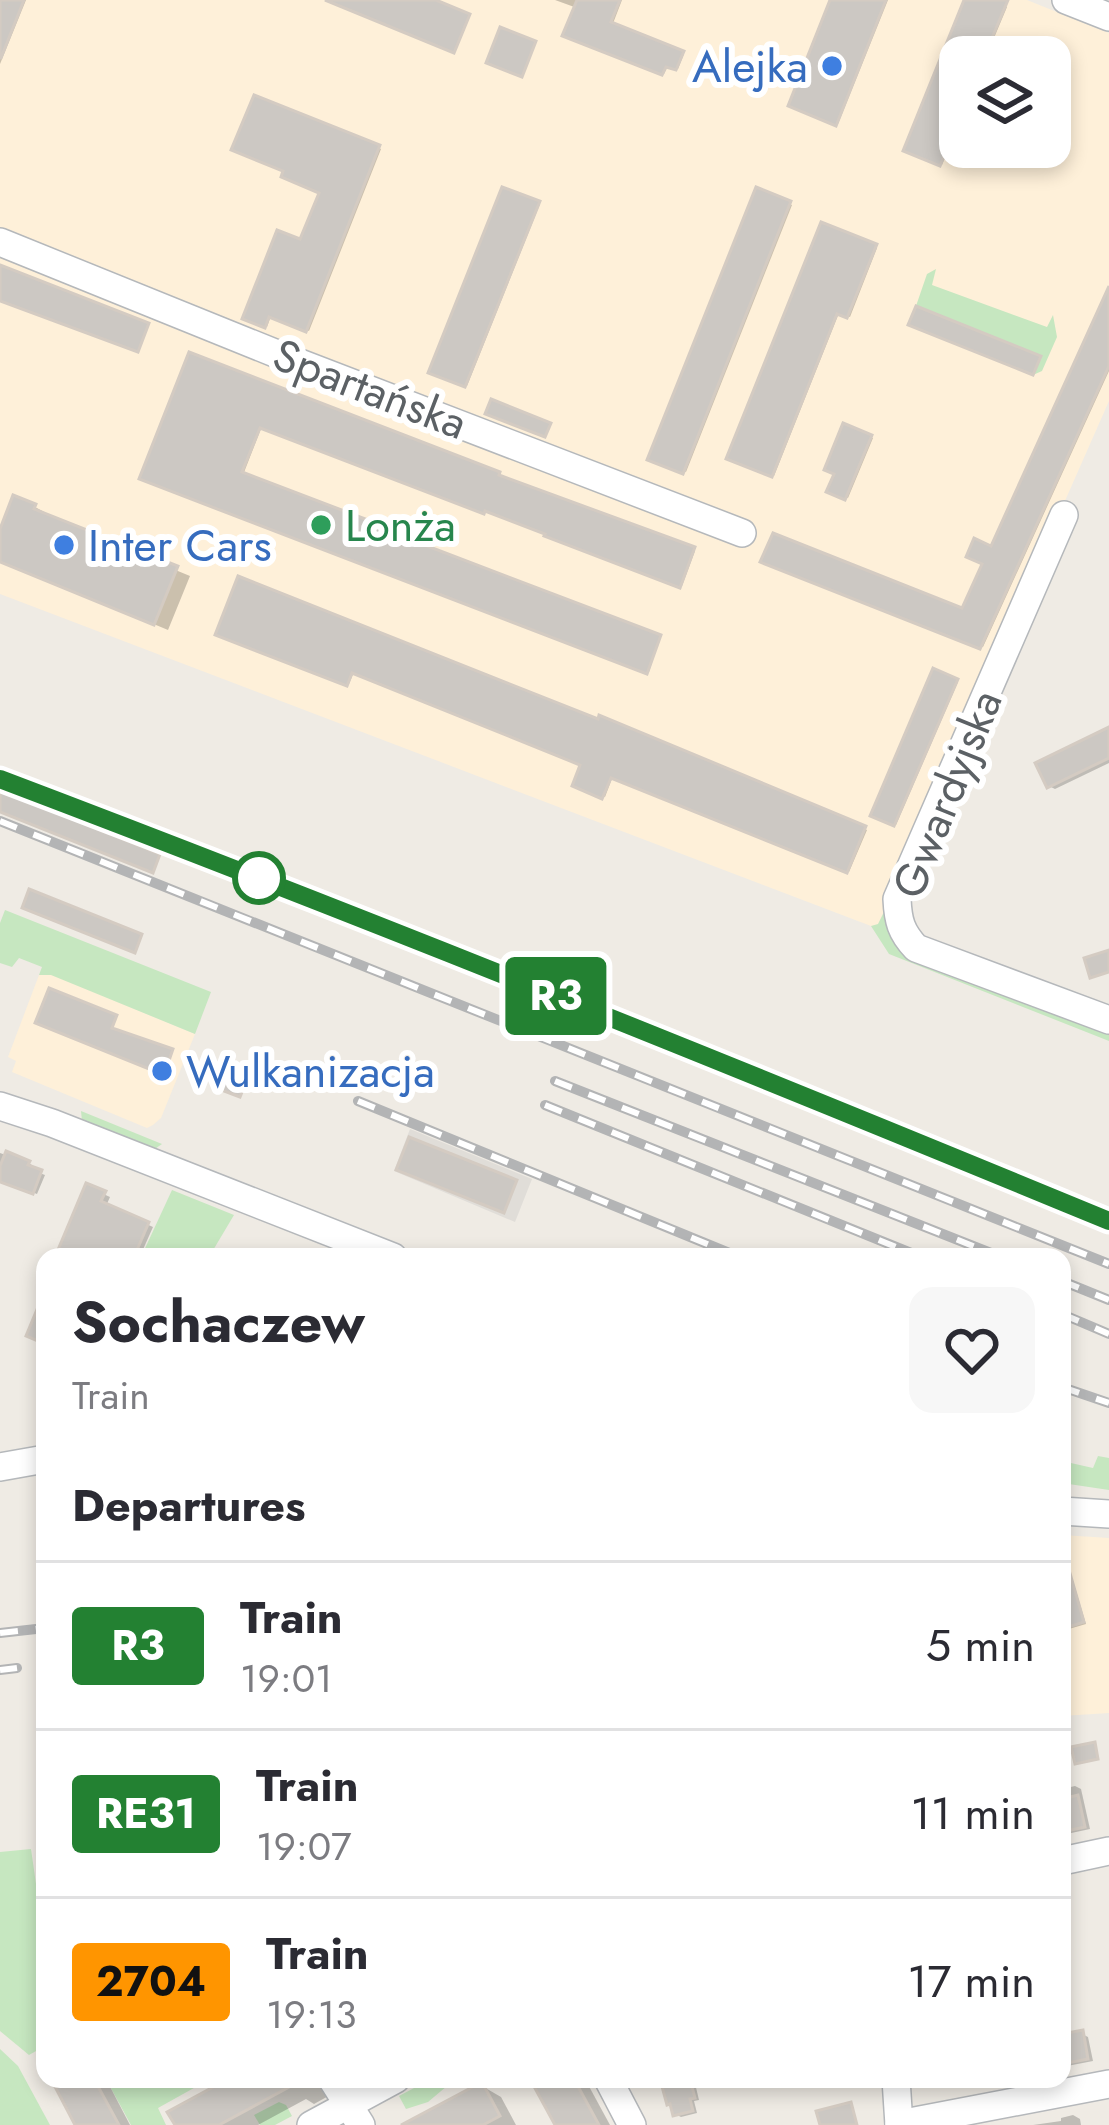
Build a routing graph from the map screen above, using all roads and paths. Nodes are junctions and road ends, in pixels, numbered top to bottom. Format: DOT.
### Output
graph roads {
  1 [pos="1066,0"];
  2 [pos="1109,17"];
  3 [pos="0,242"];
  4 [pos="1064,515"];
  5 [pos="742,533"];
  6 [pos="1109,1020"];
  7 [pos="0,1106"];
  8 [pos="370,1248"];
  9 [pos="36,1461"];
  10 [pos="0,1467"];
  11 [pos="1071,1512"];
  12 [pos="1109,1514"];
  13 [pos="1109,1851"];
  14 [pos="1071,1859"];
  15 [pos="1109,2084"];
  16 [pos="338,2088"];
  17 [pos="385,2088"];
  18 [pos="613,2088"];
  19 [pos="897,2088"];
  20 [pos="355,2114"];
  21 [pos="311,2125"];
  22 [pos="632,2125"];
  23 [pos="899,2125"];
  1 -- 2 [label="street"];
  3 -- 5 [label="street, Spartańska"];
  4 -- 6 [label="street, Gwardyjska"];
  7 -- 8 [label="street"];
  9 -- 10 [label="street"];
  11 -- 12 [label="street"];
  13 -- 14 [label="street"];
  15 -- 23 [label="street"];
  16 -- 20 [label="street"];
  17 -- 20 [label="street"];
  18 -- 22 [label="street"];
  19 -- 23 [label="street"];
  20 -- 21 [label="street"];
}
